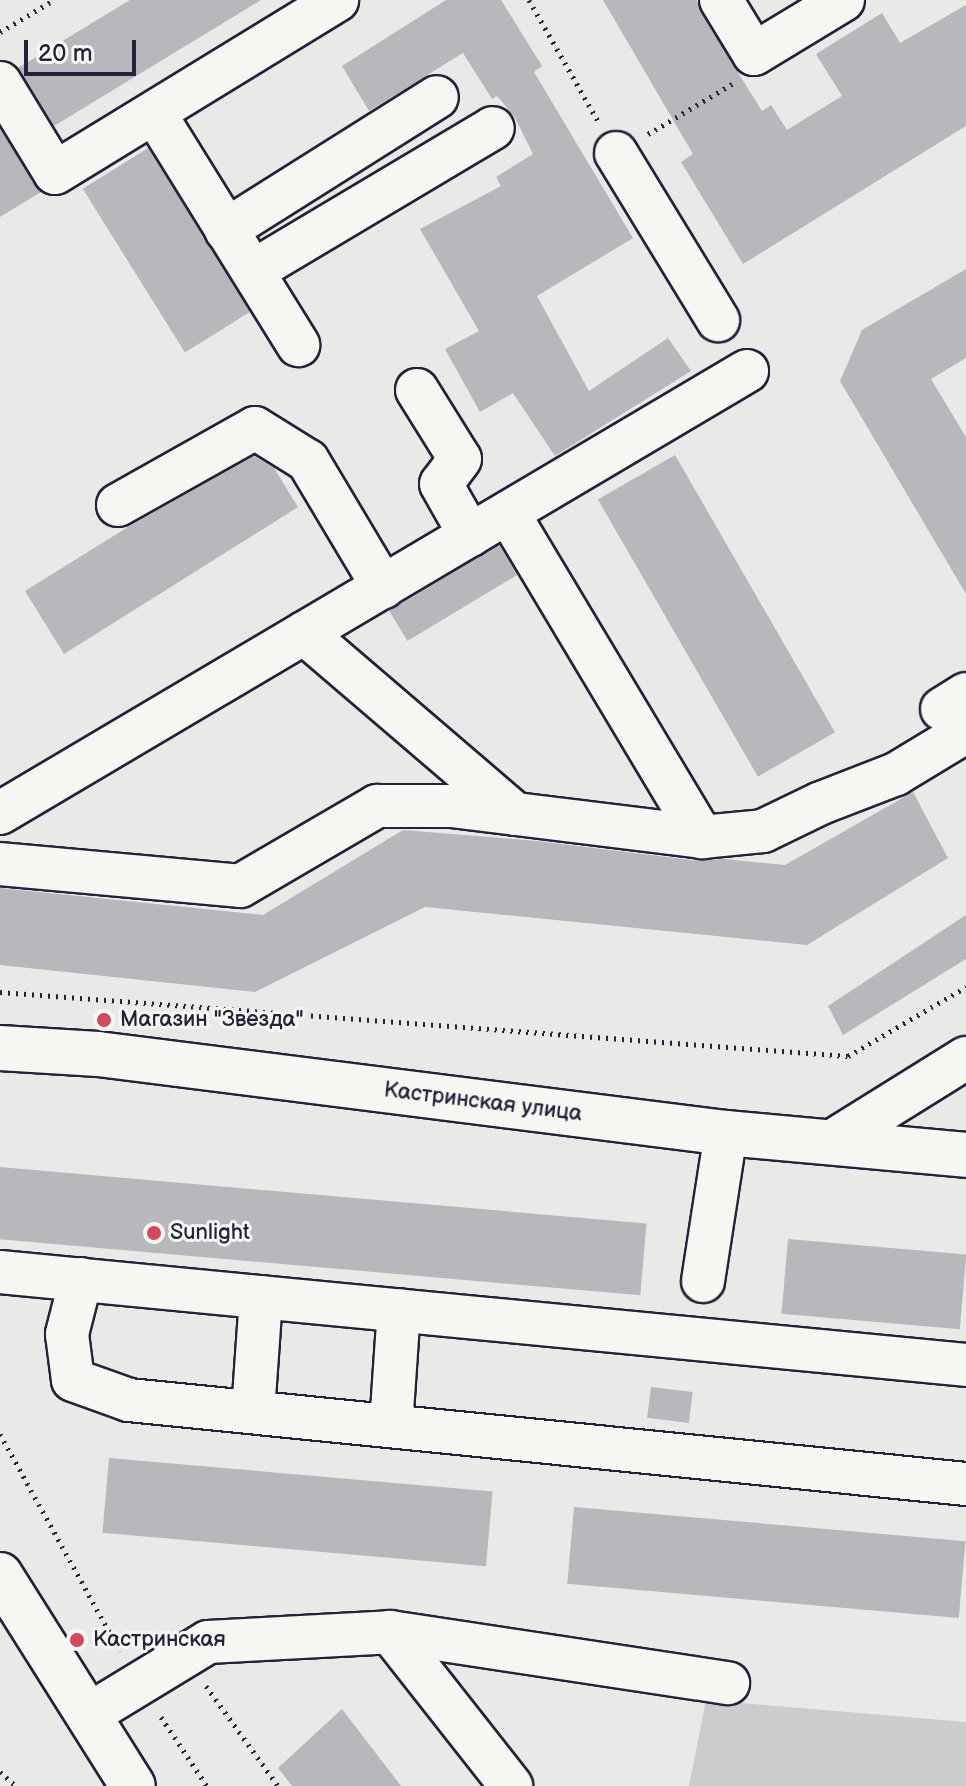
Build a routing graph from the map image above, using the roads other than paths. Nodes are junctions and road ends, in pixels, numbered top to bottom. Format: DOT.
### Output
graph roads {
  1 [pos="337,0"];
  2 [pos="721,0"];
  3 [pos="843,0"];
  4 [pos="0,83"];
  5 [pos="437,97"];
  6 [pos="155,114"];
  7 [pos="493,128"];
  8 [pos="616,153"];
  9 [pos="226,230"];
  10 [pos="253,271"];
  11 [pos="718,320"];
  12 [pos="298,345"];
  13 [pos="747,371"];
  14 [pos="417,390"];
  15 [pos="118,505"];
  16 [pos="508,513"];
  17 [pos="470,535"];
  18 [pos="383,587"];
  19 [pos="304,633"];
  20 [pos="955,713"];
  21 [pos="0,813"];
  22 [pos="515,814"];
  23 [pos="702,837"];
  24 [pos="5,856"];
  25 [pos="0,1048"];
  26 [pos="966,1058"];
  27 [pos="726,1133"];
  28 [pos="831,1142"];
  29 [pos="966,1155"];
  30 [pos="0,1272"];
  31 [pos="81,1279"];
  32 [pos="703,1281"];
  33 [pos="261,1297"];
  34 [pos="399,1310"];
  35 [pos="966,1365"];
  36 [pos="253,1412"];
  37 [pos="391,1426"];
  38 [pos="966,1484"];
  39 [pos="0,1575"];
  40 [pos="390,1632"];
  41 [pos="728,1683"];
  42 [pos="88,1715"];
  43 [pos="133,1786"];
  44 [pos="511,1786"];
  1 -- 6 [label="street"];
  2 -- 3 [label="street"];
  4 -- 6 [label="street"];
  5 -- 9 [label="street"];
  6 -- 9 [label="street"];
  7 -- 10 [label="street"];
  8 -- 11 [label="street"];
  9 -- 10 [label="street"];
  10 -- 12 [label="street"];
  13 -- 16 [label="street"];
  14 -- 17 [label="street"];
  15 -- 18 [label="street"];
  16 -- 17 [label="street"];
  16 -- 23 [label="street"];
  17 -- 18 [label="street"];
  18 -- 19 [label="street"];
  19 -- 21 [label="street"];
  19 -- 22 [label="street"];
  20 -- 23 [label="street"];
  22 -- 23 [label="street"];
  22 -- 24 [label="street"];
  25 -- 27 [label="main road, Кастринская улица"];
  26 -- 28 [label="street"];
  27 -- 28 [label="main road, Кастринская улица"];
  27 -- 32 [label="street"];
  28 -- 29 [label="main road, Кастринская улица"];
  30 -- 31 [label="street"];
  31 -- 33 [label="street"];
  31 -- 36 [label="street"];
  33 -- 34 [label="street"];
  33 -- 36 [label="street"];
  34 -- 35 [label="street"];
  34 -- 37 [label="street"];
  36 -- 37 [label="street"];
  37 -- 38 [label="street"];
  39 -- 42 [label="main road"];
  40 -- 41 [label="street"];
  40 -- 42 [label="street"];
  40 -- 44 [label="street"];
  42 -- 43 [label="main road"];
}
